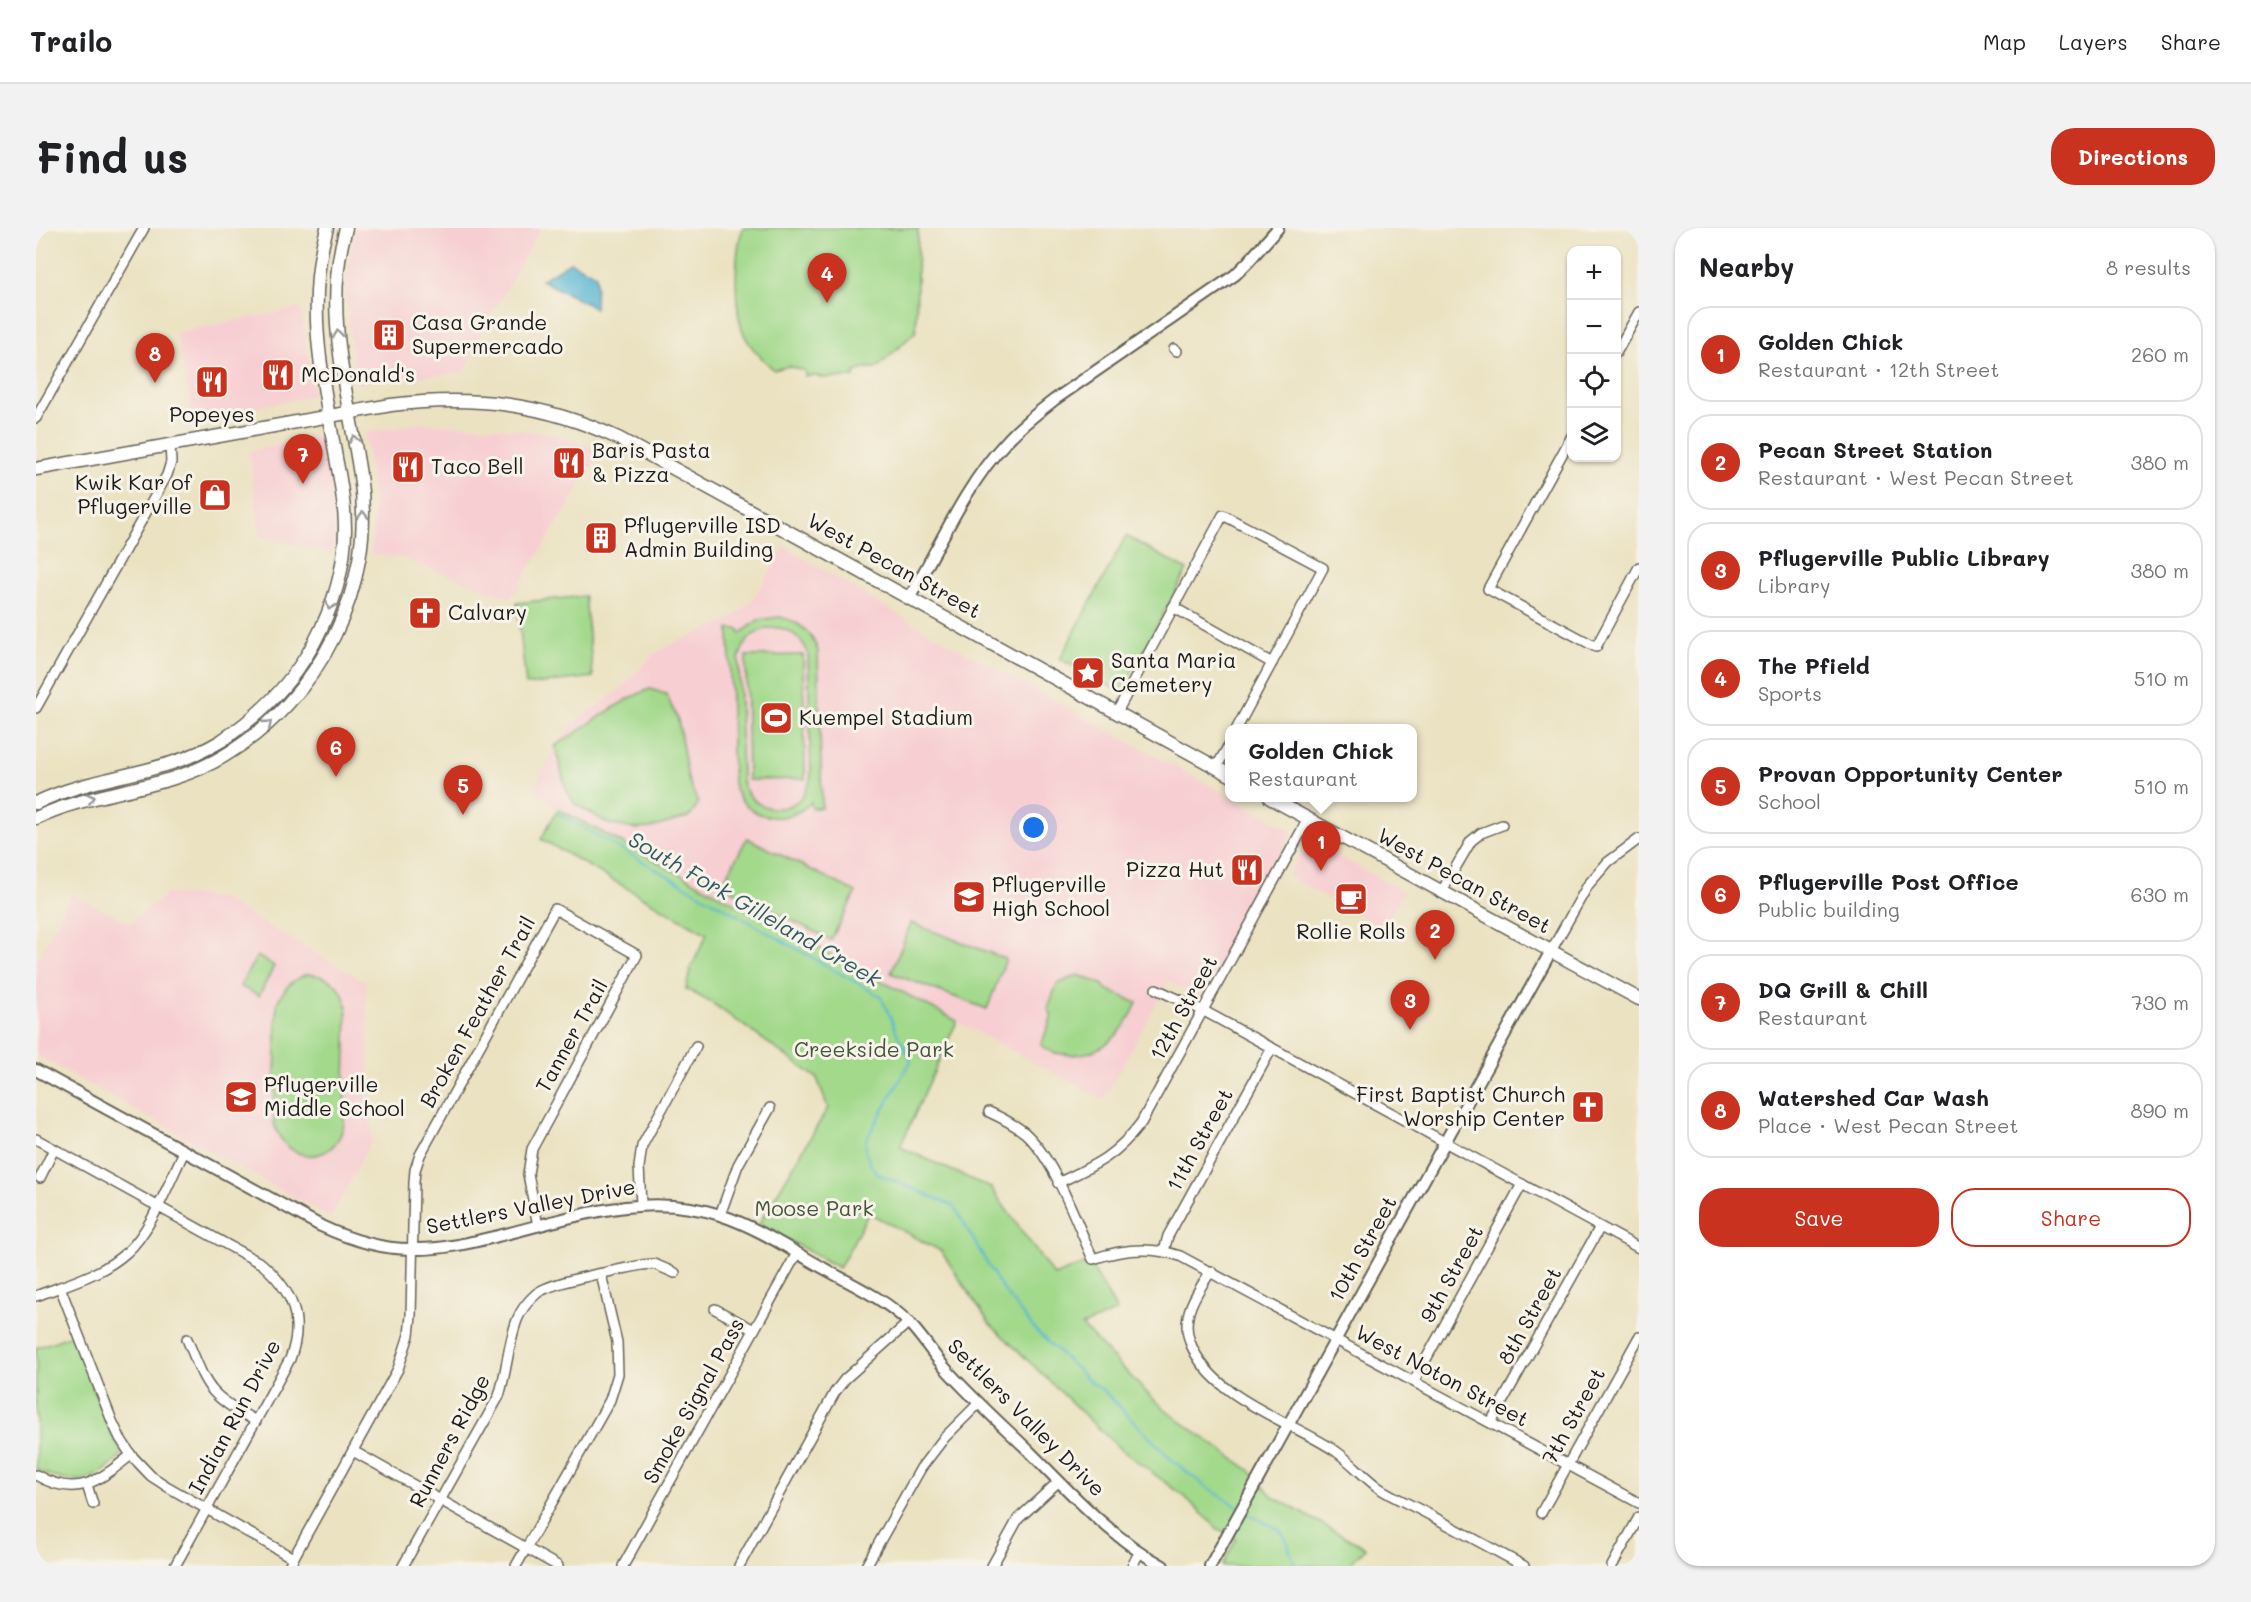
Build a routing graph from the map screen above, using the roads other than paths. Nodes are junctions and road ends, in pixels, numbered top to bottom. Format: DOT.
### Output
graph roads {
  1 [pos="144,228"];
  2 [pos="1278,228"];
  3 [pos="327,229"];
  4 [pos="345,232"];
  5 [pos="1639,312"];
  6 [pos="1621,346"];
  7 [pos="350,412"];
  8 [pos="329,416"];
  9 [pos="36,418"];
  10 [pos="170,445"];
  11 [pos="1567,445"];
  12 [pos="36,470"];
  13 [pos="344,549"];
  14 [pos="361,549"];
  15 [pos="1639,567"];
  16 [pos="910,597"];
  17 [pos="1173,607"];
  18 [pos="1272,663"];
  19 [pos="280,692"];
  20 [pos="291,702"];
  21 [pos="36,708"];
  22 [pos="1117,712"];
  23 [pos="1240,724"];
  24 [pos="1225,752"];
  25 [pos="193,755"];
  26 [pos="1216,768"];
  27 [pos="200,770"];
  28 [pos="1225,772"];
  29 [pos="129,775"];
  30 [pos="132,790"];
  31 [pos="1277,802"];
  32 [pos="36,803"];
  33 [pos="36,818"];
  34 [pos="1308,819"];
  35 [pos="1502,825"];
  36 [pos="1639,838"];
  37 [pos="1442,891"];
  38 [pos="555,909"];
  39 [pos="1551,951"];
  40 [pos="1156,989"];
  41 [pos="1639,999"];
  42 [pos="1204,1011"];
  43 [pos="696,1046"];
  44 [pos="1272,1048"];
  45 [pos="36,1070"];
  46 [pos="770,1108"];
  47 [pos="989,1112"];
  48 [pos="36,1139"];
  49 [pos="1445,1142"];
  50 [pos="54,1149"];
  51 [pos="184,1152"];
  52 [pos="40,1178"];
  53 [pos="1058,1183"];
  54 [pos="1522,1184"];
  55 [pos="641,1204"];
  56 [pos="157,1206"];
  57 [pos="720,1215"];
  58 [pos="538,1226"];
  59 [pos="1600,1227"];
  60 [pos="1639,1248"];
  61 [pos="412,1250"];
  62 [pos="1164,1251"];
  63 [pos="797,1253"];
  64 [pos="1211,1271"];
  65 [pos="675,1273"];
  66 [pos="601,1274"];
  67 [pos="60,1287"];
  68 [pos="36,1296"];
  69 [pos="716,1309"];
  70 [pos="909,1322"];
  71 [pos="754,1330"];
  72 [pos="1639,1336"];
  73 [pos="1335,1338"];
  74 [pos="187,1339"];
  75 [pos="1413,1381"];
  76 [pos="979,1403"];
  77 [pos="256,1420"];
  78 [pos="1491,1422"];
  79 [pos="1287,1425"];
  80 [pos="353,1451"];
  81 [pos="131,1455"];
  82 [pos="1568,1464"];
  83 [pos="36,1475"];
  84 [pos="1059,1481"];
  85 [pos="87,1485"];
  86 [pos="439,1500"];
  87 [pos="93,1503"];
  88 [pos="1639,1503"];
  89 [pos="207,1508"];
  90 [pos="1541,1513"];
  91 [pos="1639,1517"];
  92 [pos="526,1549"];
  93 [pos="1139,1554"];
  94 [pos="291,1562"];
  95 [pos="175,1566"];
  96 [pos="403,1566"];
  97 [pos="516,1566"];
  98 [pos="558,1566"];
  99 [pos="623,1566"];
  100 [pos="739,1566"];
  101 [pos="866,1566"];
  102 [pos="992,1566"];
  103 [pos="1132,1566"];
  104 [pos="1163,1566"];
  105 [pos="1210,1566"];
  106 [pos="1524,1566"];
  107 [pos="1612,1566"];
  1 -- 9 [label="street"];
  2 -- 16 [label="street"];
  3 -- 4 [label="main road"];
  3 -- 8 [label="main road"];
  7 -- 4 [label="main road, one-way"];
  5 -- 6 [label="street"];
  7 -- 8 [label="main road, West Pecan Street"];
  14 -- 7 [label="main road, one-way"];
  7 -- 16 [label="main road, West Pecan Street"];
  8 -- 10 [label="main road, West Pecan Street"];
  8 -- 13 [label="main road"];
  10 -- 12 [label="main road, West Pecan Street"];
  10 -- 21 [label="street"];
  11 -- 15 [label="street"];
  13 -- 14 [label="main road"];
  13 -- 19 [label="main road, one-way"];
  14 -- 20 [label="main road"];
  16 -- 22 [label="main road, West Pecan Street"];
  17 -- 18 [label="street"];
  17 -- 18 [label="street"];
  17 -- 22 [label="street"];
  18 -- 23 [label="street"];
  19 -- 20 [label="main road"];
  19 -- 25 [label="main road"];
  27 -- 20 [label="main road, one-way"];
  22 -- 26 [label="main road, West Pecan Street"];
  24 -- 26 [label="street"];
  25 -- 27 [label="main road"];
  25 -- 29 [label="main road"];
  26 -- 28 [label="main road, West Pecan Street"];
  27 -- 30 [label="main road"];
  29 -- 30 [label="main road"];
  29 -- 32 [label="main road"];
  33 -- 30 [label="main road, one-way"];
  31 -- 34 [label="main road, West Pecan Street"];
  34 -- 37 [label="main road, West Pecan Street"];
  34 -- 42 [label="street, 12th Street"];
  35 -- 37 [label="street"];
  36 -- 39 [label="street"];
  37 -- 39 [label="main road, West Pecan Street"];
  38 -- 58 [label="street, Tanner Trail"];
  38 -- 61 [label="street, Broken Feather Trail"];
  39 -- 41 [label="main road, West Pecan Street"];
  39 -- 49 [label="street, 10th Street"];
  40 -- 42 [label="street"];
  42 -- 44 [label="street"];
  42 -- 53 [label="street, 12th Street"];
  43 -- 55 [label="street"];
  44 -- 49 [label="street"];
  44 -- 62 [label="street, 11th Street"];
  45 -- 51 [label="street, Settlers Valley Drive"];
  46 -- 57 [label="street"];
  47 -- 53 [label="street"];
  48 -- 50 [label="street, Indian Run Drive"];
  49 -- 54 [label="street"];
  49 -- 73 [label="street, 10th Street"];
  50 -- 52 [label="street"];
  50 -- 56 [label="street, Indian Run Drive"];
  51 -- 56 [label="street"];
  51 -- 61 [label="street, Settlers Valley Drive"];
  53 -- 62 [label="street, West Noton Street"];
  54 -- 59 [label="street"];
  54 -- 75 [label="street, 9th Street"];
  55 -- 57 [label="street, Settlers Valley Drive"];
  55 -- 58 [label="street, Settlers Valley Drive"];
  56 -- 67 [label="street"];
  56 -- 77 [label="street, Indian Run Drive"];
  57 -- 63 [label="street, Settlers Valley Drive"];
  58 -- 61 [label="street, Settlers Valley Drive"];
  59 -- 60 [label="street"];
  59 -- 78 [label="street, 8th Street"];
  61 -- 80 [label="street, Broken Feather Trail"];
  62 -- 64 [label="street, West Noton Street"];
  63 -- 70 [label="street, Settlers Valley Drive"];
  63 -- 71 [label="street, Smoke Signal Pass"];
  64 -- 73 [label="street, West Noton Street"];
  64 -- 79 [label="street"];
  65 -- 66 [label="street, Runners Ridge"];
  66 -- 86 [label="street, Runners Ridge"];
  66 -- 92 [label="street"];
  67 -- 68 [label="street"];
  67 -- 81 [label="street"];
  69 -- 71 [label="street"];
  70 -- 76 [label="street, Settlers Valley Drive"];
  70 -- 100 [label="street"];
  71 -- 99 [label="street, Smoke Signal Pass"];
  72 -- 82 [label="street, 7th Street"];
  73 -- 75 [label="street, West Noton Street"];
  73 -- 79 [label="street, 10th Street"];
  74 -- 77 [label="street"];
  75 -- 78 [label="street, West Noton Street"];
  76 -- 84 [label="street, Settlers Valley Drive"];
  76 -- 101 [label="street"];
  77 -- 89 [label="street, Indian Run Drive"];
  78 -- 82 [label="street, West Noton Street"];
  79 -- 105 [label="street, 10th Street"];
  79 -- 106 [label="street"];
  80 -- 86 [label="street"];
  80 -- 94 [label="street, Broken Feather Trail"];
  81 -- 85 [label="street"];
  81 -- 89 [label="street"];
  82 -- 88 [label="street, West Noton Street"];
  82 -- 90 [label="street, 7th Street"];
  83 -- 85 [label="street"];
  84 -- 93 [label="street, Settlers Valley Drive"];
  84 -- 102 [label="street"];
  85 -- 87 [label="street"];
  86 -- 92 [label="street"];
  86 -- 96 [label="street, Runners Ridge"];
  89 -- 94 [label="street"];
  89 -- 95 [label="street, Indian Run Drive"];
  91 -- 107 [label="street"];
  92 -- 97 [label="street"];
  92 -- 98 [label="street"];
  93 -- 103 [label="street"];
  93 -- 104 [label="street, Settlers Valley Drive"];
}
